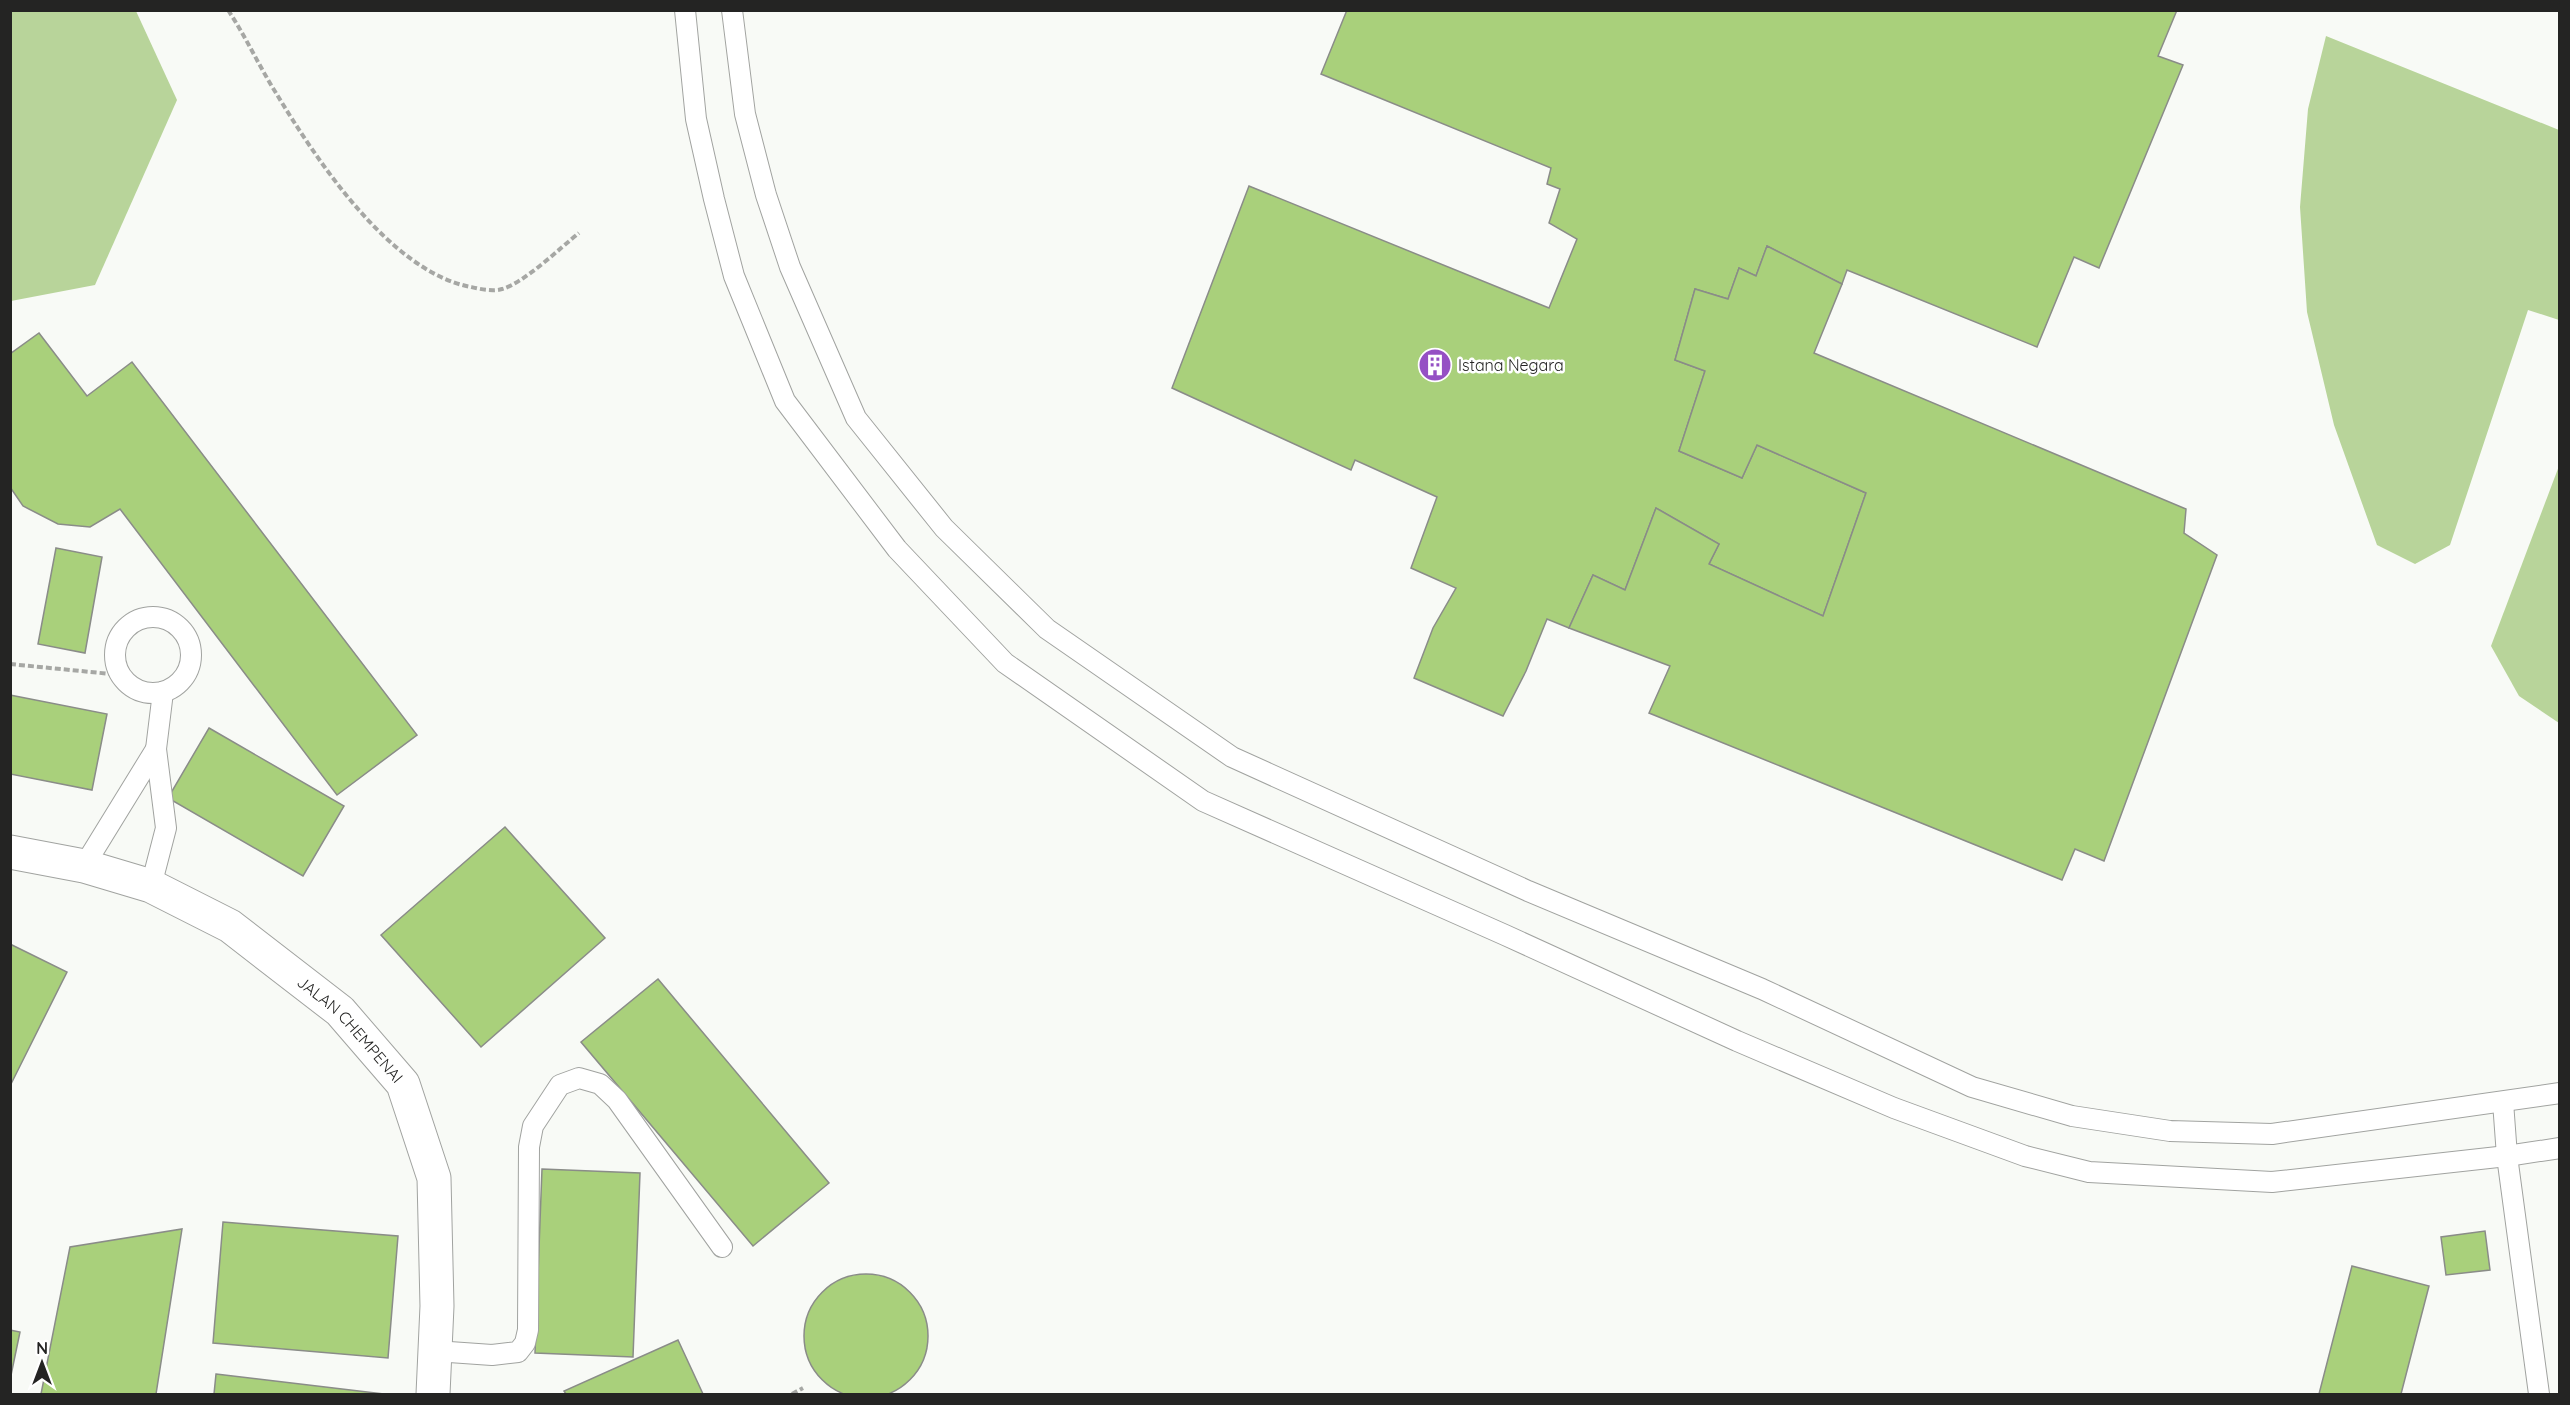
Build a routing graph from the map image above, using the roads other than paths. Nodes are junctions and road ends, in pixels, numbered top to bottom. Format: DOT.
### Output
graph roads {
  1 [pos="685,10"];
  2 [pos="732,10"];
  3 [pos="163,692"];
  4 [pos="156,749"];
  5 [pos="10,852"];
  6 [pos="84,866"];
  7 [pos="151,886"];
  8 [pos="2559,1093"];
  9 [pos="2503,1102"];
  10 [pos="2559,1148"];
  11 [pos="2507,1156"];
  12 [pos="722,1247"];
  13 [pos="435,1351"];
  14 [pos="433,1395"];
  15 [pos="2539,1395"];
  1 -- 11 [label="lane"];
  2 -- 9 [label="lane"];
  3 -- 3 [label="lane"];
  3 -- 4 [label="lane"];
  4 -- 6 [label="lane"];
  4 -- 7 [label="lane"];
  5 -- 6 [label="street, JALAN CHEMPENAI"];
  6 -- 7 [label="street, JALAN CHEMPENAI"];
  7 -- 13 [label="street, JALAN CHEMPENAI"];
  8 -- 9 [label="lane"];
  9 -- 11 [label="lane"];
  10 -- 11 [label="lane"];
  11 -- 15 [label="lane"];
  12 -- 13 [label="lane"];
  13 -- 14 [label="street, JALAN CHEMPENAI"];
}
